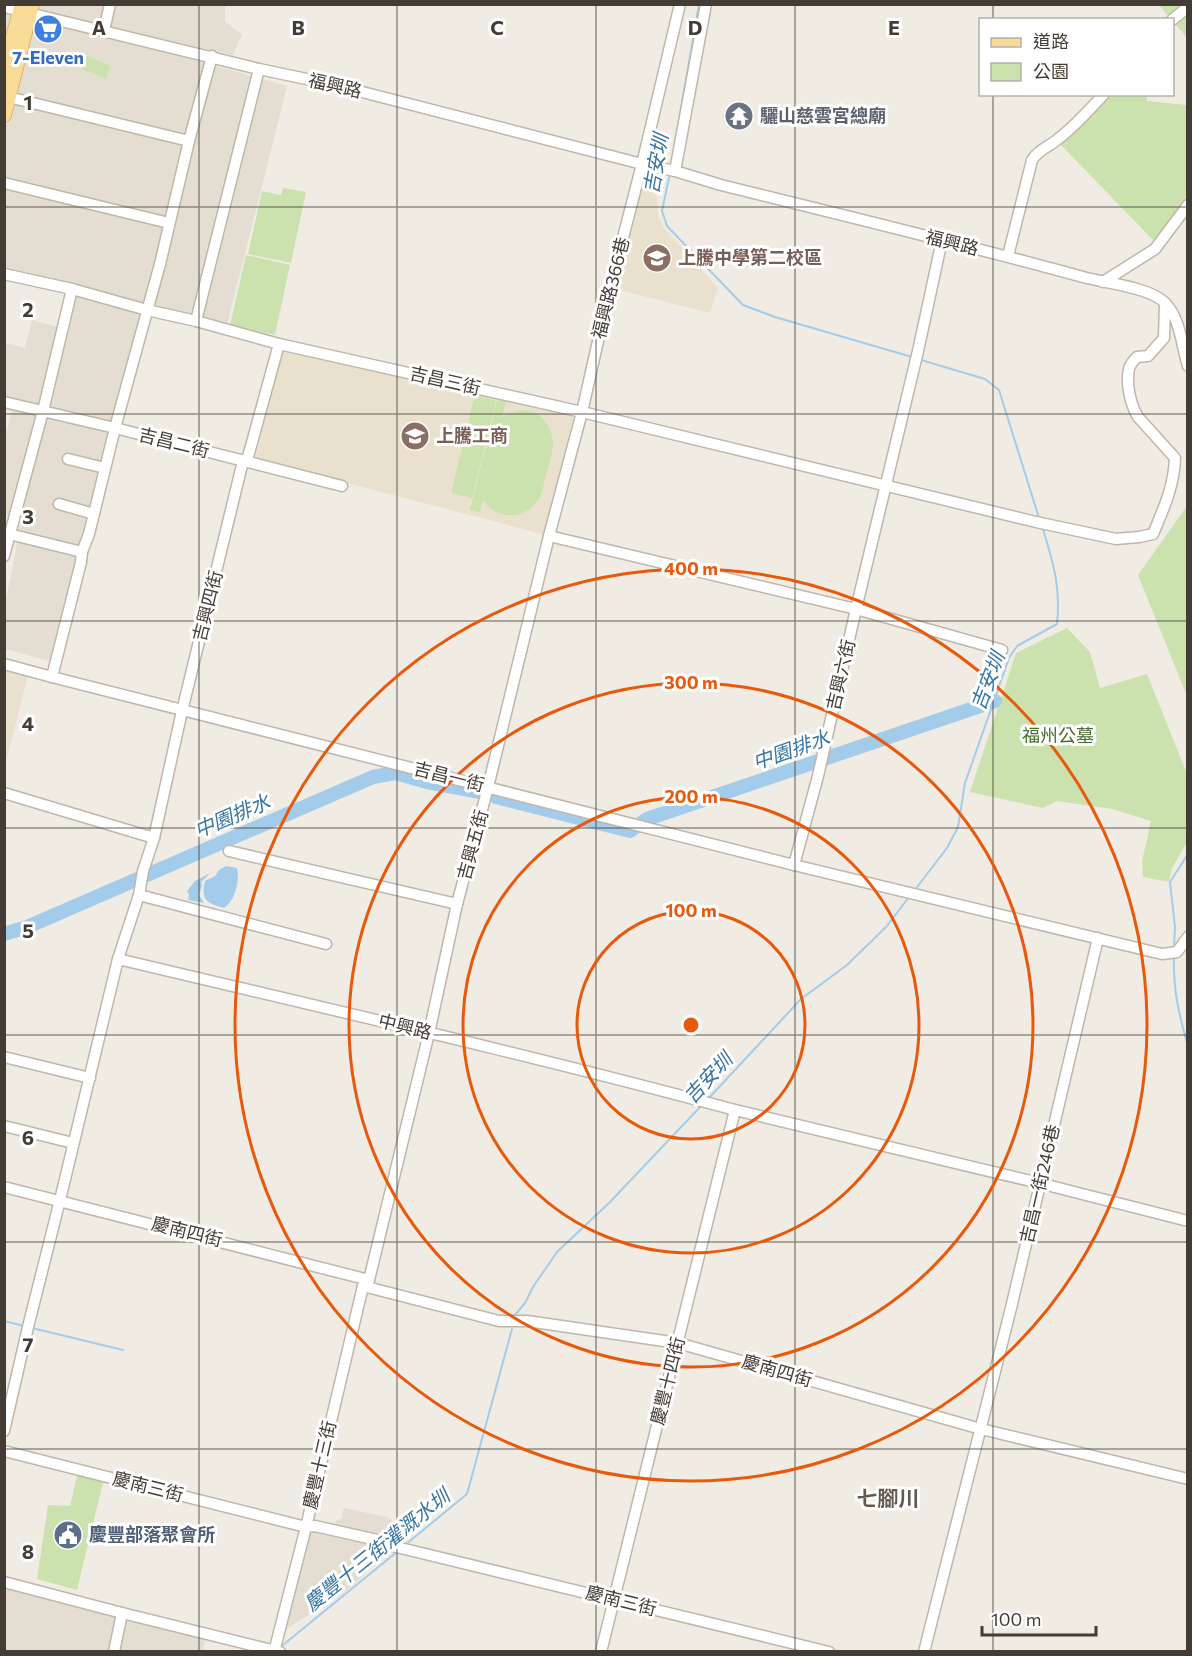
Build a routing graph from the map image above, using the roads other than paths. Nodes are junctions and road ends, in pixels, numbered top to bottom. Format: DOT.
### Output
graph roads {
  1 [pos="110,4"];
  2 [pos="680,4"];
  3 [pos="705,4"];
  4 [pos="4,7"];
  5 [pos="1188,7"];
  6 [pos="26,8"];
  7 [pos="1174,19"];
  8 [pos="104,31"];
  9 [pos="212,56"];
  10 [pos="260,69"];
  11 [pos="4,70"];
  12 [pos="7,96"];
  13 [pos="1102,96"];
  14 [pos="4,115"];
  15 [pos="189,141"];
  16 [pos="642,164"];
  17 [pos="670,170"];
  18 [pos="4,183"];
  19 [pos="1188,205"];
  20 [pos="169,224"];
  21 [pos="942,240"];
  22 [pos="1008,256"];
  23 [pos="4,274"];
  24 [pos="1102,282"];
  25 [pos="72,289"];
  26 [pos="1165,303"];
  27 [pos="147,310"];
  28 [pos="196,321"];
  29 [pos="279,344"];
  30 [pos="1188,366"];
  31 [pos="4,402"];
  32 [pos="43,411"];
  33 [pos="582,412"];
  34 [pos="115,428"];
  35 [pos="68,459"];
  36 [pos="243,461"];
  37 [pos="105,468"];
  38 [pos="886,485"];
  39 [pos="342,486"];
  40 [pos="59,504"];
  41 [pos="94,514"];
  42 [pos="7,533"];
  43 [pos="549,536"];
  44 [pos="82,552"];
  45 [pos="4,556"];
  46 [pos="856,609"];
  47 [pos="1002,650"];
  48 [pos="4,664"];
  49 [pos="52,677"];
  50 [pos="182,711"];
  51 [pos="488,787"];
  52 [pos="4,794"];
  53 [pos="153,838"];
  54 [pos="229,851"];
  55 [pos="794,865"];
  56 [pos="138,897"];
  57 [pos="457,904"];
  58 [pos="1098,938"];
  59 [pos="1188,938"];
  60 [pos="326,944"];
  61 [pos="118,958"];
  62 [pos="429,1033"];
  63 [pos="4,1057"];
  64 [pos="90,1078"];
  65 [pos="735,1110"];
  66 [pos="4,1126"];
  67 [pos="73,1143"];
  68 [pos="1040,1183"];
  69 [pos="4,1187"];
  70 [pos="60,1200"];
  71 [pos="1188,1221"];
  72 [pos="366,1283"];
  73 [pos="678,1343"];
  74 [pos="981,1429"];
  75 [pos="4,1431"];
  76 [pos="4,1451"];
  77 [pos="1188,1479"];
  78 [pos="306,1527"];
  79 [pos="4,1582"];
  80 [pos="614,1600"];
  81 [pos="122,1613"];
  82 [pos="276,1651"];
  83 [pos="114,1652"];
  84 [pos="601,1652"];
  85 [pos="829,1652"];
  86 [pos="924,1652"];
  1 -- 8 [label="street"];
  2 -- 16 [label="street, 福興路366巷"];
  3 -- 17 [label="street"];
  4 -- 6 [label="street, 福興路"];
  5 -- 7 [label="street"];
  6 -- 8 [label="street, 福興路"];
  6 -- 11 [label="main road"];
  6 -- 12 [label="main road"];
  8 -- 9 [label="street, 福興路"];
  9 -- 10 [label="street, 福興路"];
  9 -- 15 [label="street"];
  10 -- 16 [label="street, 福興路"];
  10 -- 28 [label="street"];
  12 -- 14 [label="main road"];
  12 -- 15 [label="street"];
  13 -- 22 [label="street"];
  15 -- 20 [label="street"];
  16 -- 17 [label="street, 福興路"];
  16 -- 33 [label="street, 福興路366巷"];
  17 -- 21 [label="street, 福興路"];
  18 -- 20 [label="street"];
  19 -- 24 [label="street"];
  20 -- 27 [label="street"];
  21 -- 22 [label="street, 福興路"];
  21 -- 38 [label="street, 吉興六街"];
  22 -- 24 [label="street, 福興路"];
  23 -- 25 [label="street, 吉昌三街"];
  24 -- 26 [label="street, 福興路"];
  25 -- 27 [label="street, 吉昌三街"];
  25 -- 32 [label="street"];
  26 -- 30 [label="street"];
  26 -- 38 [label="street, 吉昌三街"];
  27 -- 28 [label="street, 吉昌三街"];
  27 -- 34 [label="street"];
  28 -- 29 [label="street, 吉昌三街"];
  29 -- 33 [label="street, 吉昌三街"];
  29 -- 36 [label="street, 吉興四街"];
  31 -- 32 [label="street, 吉昌二街"];
  32 -- 34 [label="street, 吉昌二街"];
  32 -- 42 [label="street"];
  33 -- 38 [label="street, 吉昌三街"];
  33 -- 43 [label="street, 吉興五街"];
  34 -- 36 [label="street, 吉昌二街"];
  34 -- 37 [label="street"];
  35 -- 37 [label="street"];
  36 -- 39 [label="street, 吉昌二街"];
  36 -- 50 [label="street, 吉興四街"];
  37 -- 41 [label="street"];
  38 -- 46 [label="street, 吉興六街"];
  40 -- 41 [label="street"];
  41 -- 44 [label="street"];
  42 -- 44 [label="street"];
  42 -- 45 [label="street"];
  43 -- 46 [label="street"];
  43 -- 51 [label="street, 吉興五街"];
  44 -- 49 [label="street"];
  46 -- 47 [label="street"];
  46 -- 55 [label="street, 吉興六街"];
  48 -- 49 [label="street, 吉昌一街"];
  49 -- 50 [label="street, 吉昌一街"];
  50 -- 51 [label="street, 吉昌一街"];
  50 -- 53 [label="street, 吉興四街"];
  51 -- 55 [label="street, 吉昌一街"];
  51 -- 57 [label="street, 吉興五街"];
  52 -- 53 [label="street"];
  53 -- 56 [label="street, 吉興四街"];
  54 -- 57 [label="street"];
  55 -- 58 [label="street, 吉昌一街"];
  56 -- 60 [label="street"];
  56 -- 61 [label="street"];
  57 -- 62 [label="street, 吉興五街"];
  58 -- 59 [label="street"];
  58 -- 68 [label="street, 吉昌一街246巷"];
  61 -- 62 [label="street, 中興路"];
  61 -- 64 [label="street"];
  62 -- 65 [label="street, 中興路"];
  62 -- 72 [label="street, 吉興五街"];
  63 -- 64 [label="street"];
  64 -- 67 [label="street"];
  65 -- 68 [label="street"];
  65 -- 73 [label="street, 慶豐十四街"];
  66 -- 67 [label="street"];
  67 -- 70 [label="street"];
  68 -- 71 [label="street"];
  68 -- 74 [label="street, 吉昌一街246巷"];
  69 -- 70 [label="street, 慶南四街"];
  70 -- 72 [label="street, 慶南四街"];
  70 -- 75 [label="street"];
  72 -- 73 [label="street, 慶南四街"];
  72 -- 78 [label="street, 慶豐十三街"];
  73 -- 74 [label="street, 慶南四街"];
  73 -- 80 [label="street, 慶豐十四街"];
  74 -- 77 [label="street, 慶南四街"];
  74 -- 86 [label="street, 吉昌一街246巷"];
  76 -- 78 [label="street, 慶南三街"];
  78 -- 80 [label="street, 慶南三街"];
  78 -- 82 [label="street, 慶豐十三街"];
  79 -- 81 [label="street"];
  80 -- 84 [label="street, 慶豐十四街"];
  80 -- 85 [label="street, 慶南三街"];
  81 -- 82 [label="street"];
  81 -- 83 [label="street"];
}
